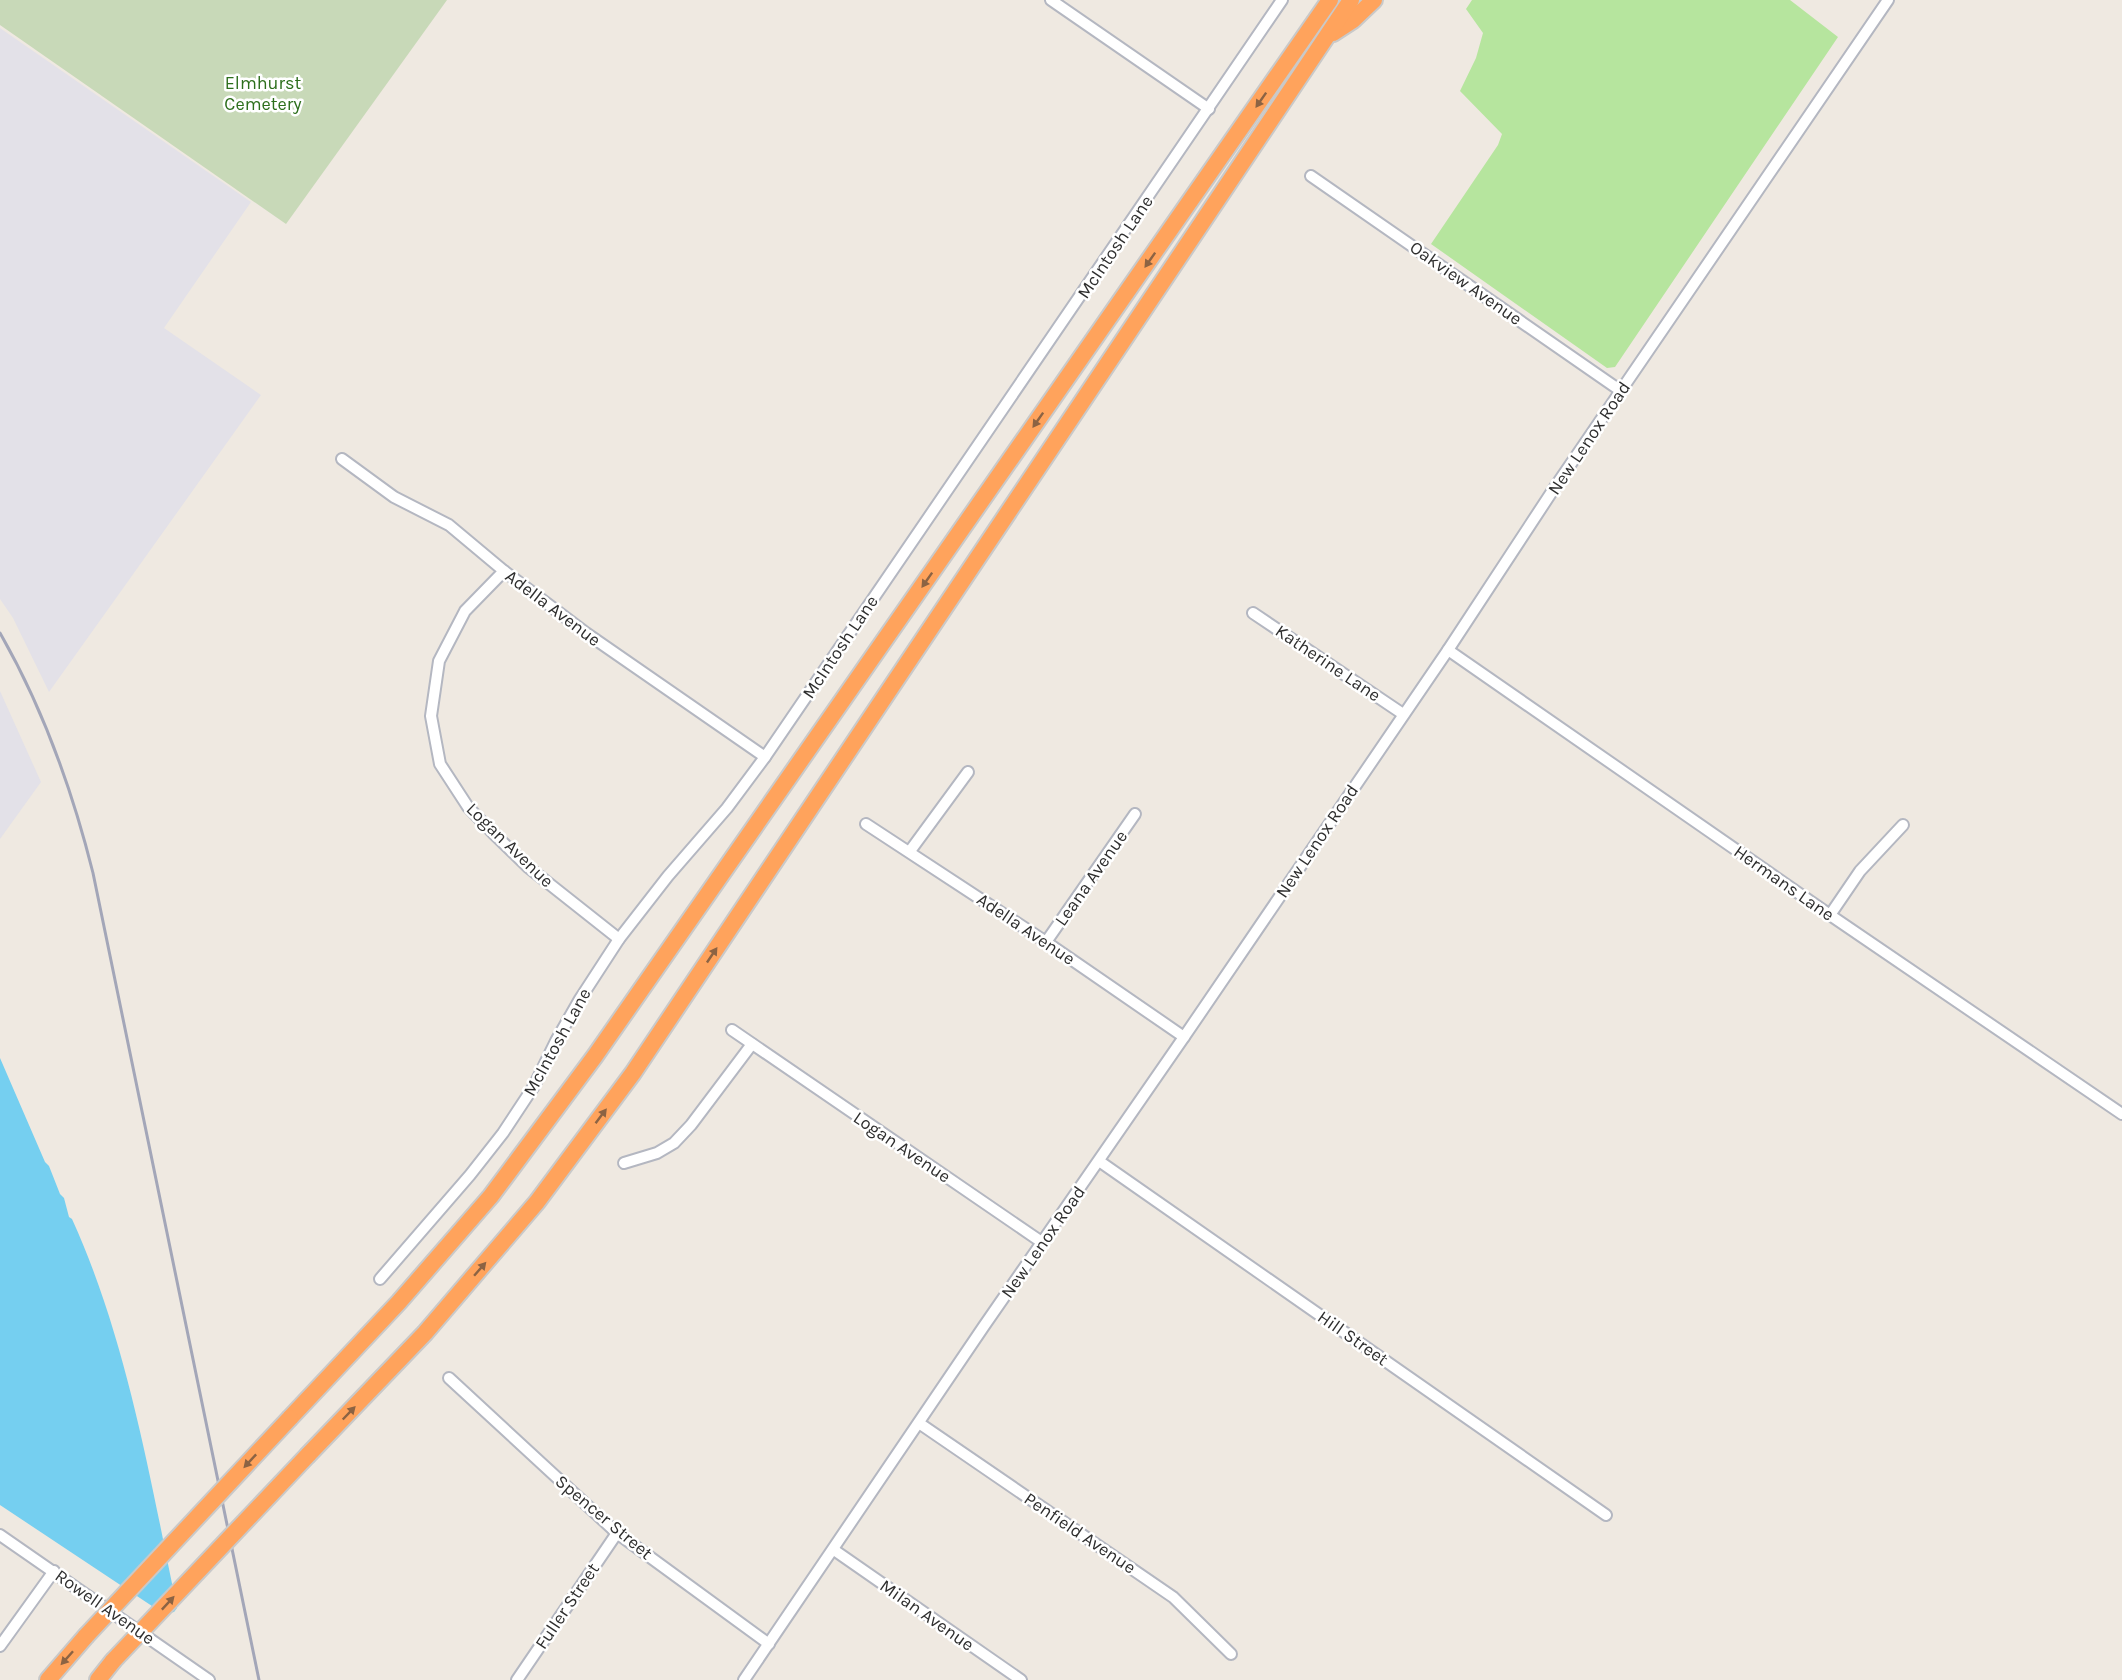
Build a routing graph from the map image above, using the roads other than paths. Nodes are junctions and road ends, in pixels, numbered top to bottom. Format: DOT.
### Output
graph roads {
  1 [pos="1051,0"];
  2 [pos="1282,0"];
  3 [pos="1317,0"];
  4 [pos="1330,0"];
  5 [pos="1351,0"];
  6 [pos="1374,0"];
  7 [pos="1888,0"];
  8 [pos="1325,39"];
  9 [pos="1280,72"];
  10 [pos="1209,109"];
  11 [pos="1311,176"];
  12 [pos="1622,391"];
  13 [pos="342,459"];
  14 [pos="504,571"];
  15 [pos="1253,613"];
  16 [pos="1448,650"];
  17 [pos="1403,714"];
  18 [pos="765,757"];
  19 [pos="968,772"];
  20 [pos="1135,814"];
  21 [pos="866,824"];
  22 [pos="1903,825"];
  23 [pos="910,851"];
  24 [pos="1830,915"];
  25 [pos="619,939"];
  26 [pos="1046,942"];
  27 [pos="732,1030"];
  28 [pos="1184,1037"];
  29 [pos="752,1044"];
  30 [pos="2122,1114"];
  31 [pos="1099,1161"];
  32 [pos="624,1163"];
  33 [pos="1043,1243"];
  34 [pos="380,1280"];
  35 [pos="448,1378"];
  36 [pos="919,1423"];
  37 [pos="1606,1515"];
  38 [pos="617,1533"];
  39 [pos="0,1535"];
  40 [pos="834,1550"];
  41 [pos="54,1571"];
  42 [pos="769,1644"];
  43 [pos="0,1646"];
  44 [pos="1231,1654"];
  45 [pos="749,1678"];
  46 [pos="48,1680"];
  47 [pos="98,1680"];
  48 [pos="209,1680"];
  49 [pos="518,1680"];
  50 [pos="1021,1680"];
  1 -- 10 [label="street"];
  2 -- 10 [label="street, McIntosh Lane"];
  3 -- 9 [label="highway"];
  4 -- 9 [label="highway"];
  5 -- 8 [label="highway"];
  6 -- 8 [label="highway"];
  7 -- 12 [label="street, New Lenox Road"];
  47 -- 8 [label="highway, one-way, bridge"];
  9 -- 46 [label="highway, one-way, bridge"];
  10 -- 18 [label="street, McIntosh Lane"];
  11 -- 12 [label="street, Oakview Avenue"];
  12 -- 16 [label="street, New Lenox Road"];
  13 -- 14 [label="street, Adella Avenue"];
  14 -- 18 [label="street, Adella Avenue"];
  14 -- 25 [label="street, Logan Avenue"];
  15 -- 17 [label="street, Katherine Lane"];
  16 -- 17 [label="street, New Lenox Road"];
  16 -- 24 [label="street, Hermans Lane"];
  17 -- 28 [label="street, New Lenox Road"];
  18 -- 25 [label="street, McIntosh Lane"];
  19 -- 23 [label="street"];
  20 -- 26 [label="street, Leana Avenue"];
  21 -- 23 [label="street, Adella Avenue"];
  22 -- 24 [label="street"];
  23 -- 26 [label="street, Adella Avenue"];
  24 -- 30 [label="street, Hermans Lane"];
  25 -- 34 [label="street, McIntosh Lane"];
  26 -- 28 [label="street, Adella Avenue"];
  27 -- 29 [label="street, Logan Avenue"];
  28 -- 31 [label="street, New Lenox Road"];
  29 -- 32 [label="street"];
  29 -- 33 [label="street, Logan Avenue"];
  31 -- 33 [label="street, New Lenox Road"];
  31 -- 37 [label="street, Hill Street"];
  33 -- 36 [label="street, New Lenox Road"];
  35 -- 38 [label="street, Spencer Street"];
  36 -- 40 [label="street, New Lenox Road"];
  36 -- 44 [label="street, Penfield Avenue"];
  38 -- 42 [label="street, Spencer Street"];
  38 -- 49 [label="street, Fuller Street"];
  39 -- 41 [label="street, Rowell Avenue"];
  40 -- 42 [label="street, New Lenox Road"];
  40 -- 50 [label="street, Milan Avenue"];
  41 -- 43 [label="street"];
  41 -- 48 [label="street, Rowell Avenue"];
  42 -- 45 [label="street, New Lenox Road"];
}
